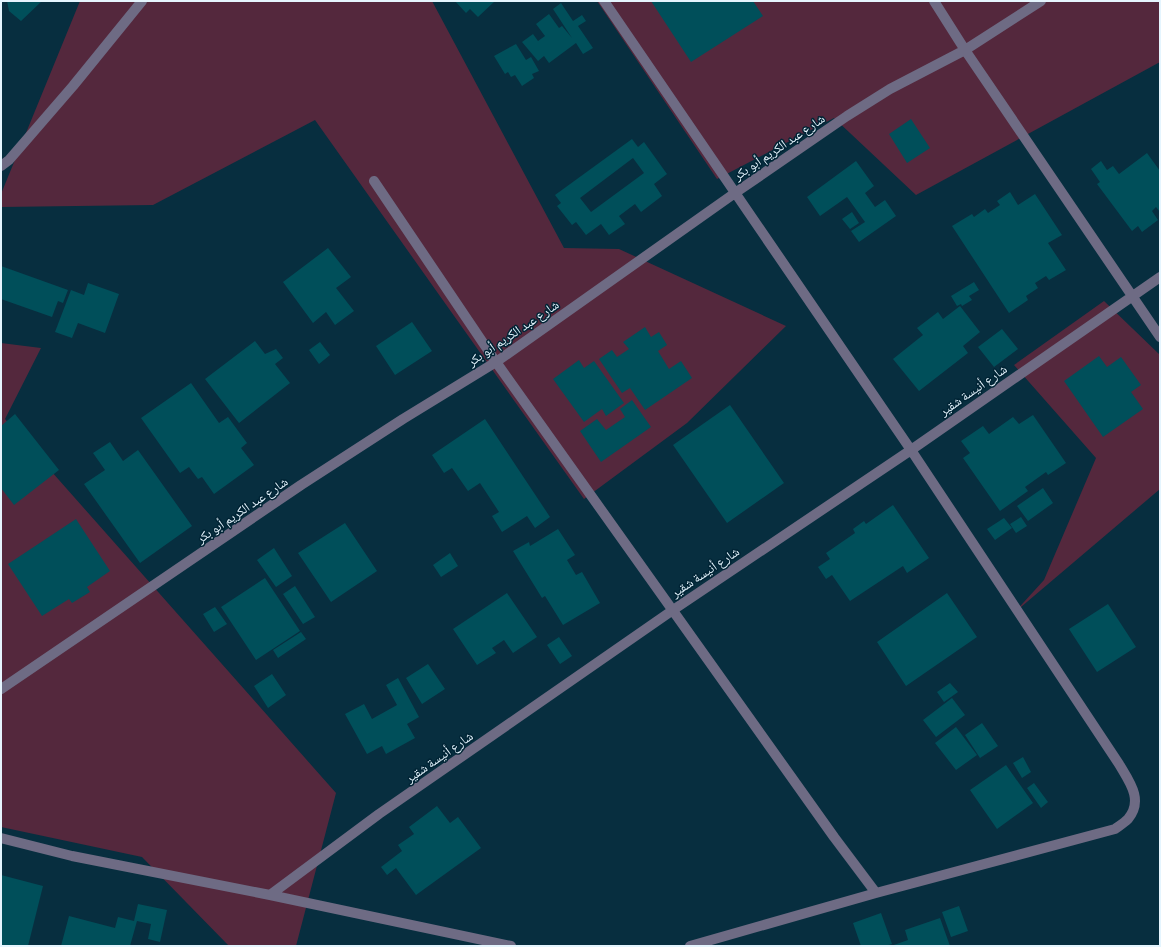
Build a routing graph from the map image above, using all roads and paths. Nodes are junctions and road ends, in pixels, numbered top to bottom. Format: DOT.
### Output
graph roads {
  1 [pos="142,1"];
  2 [pos="604,1"];
  3 [pos="934,1"];
  4 [pos="1041,1"];
  5 [pos="965,50"];
  6 [pos="1,166"];
  7 [pos="374,181"];
  8 [pos="735,193"];
  9 [pos="1160,277"];
  10 [pos="1132,296"];
  11 [pos="1160,337"];
  12 [pos="496,362"];
  13 [pos="911,450"];
  14 [pos="672,610"];
  15 [pos="1,689"];
  16 [pos="1,838"];
  17 [pos="876,894"];
  18 [pos="270,895"];
  19 [pos="511,946"];
  20 [pos="690,946"];
  1 -- 6 [label="street"];
  2 -- 8 [label="street"];
  3 -- 5 [label="street"];
  4 -- 5 [label="street, شارع عبد الكريم أبو بكر"];
  5 -- 8 [label="street, شارع عبد الكريم أبو بكر"];
  5 -- 10 [label="street"];
  7 -- 12 [label="street"];
  8 -- 12 [label="street, شارع عبد الكريم أبو بكر"];
  8 -- 13 [label="street"];
  9 -- 10 [label="street, شارع أنيسة شقير"];
  10 -- 11 [label="street"];
  10 -- 13 [label="street, شارع أنيسة شقير"];
  12 -- 14 [label="street"];
  12 -- 15 [label="street, شارع عبد الكريم أبو بكر"];
  13 -- 14 [label="street, شارع أنيسة شقير"];
  13 -- 17 [label="street"];
  14 -- 17 [label="street"];
  14 -- 18 [label="street, شارع أنيسة شقير"];
  16 -- 18 [label="street"];
  17 -- 20 [label="street"];
  18 -- 19 [label="street"];
}
